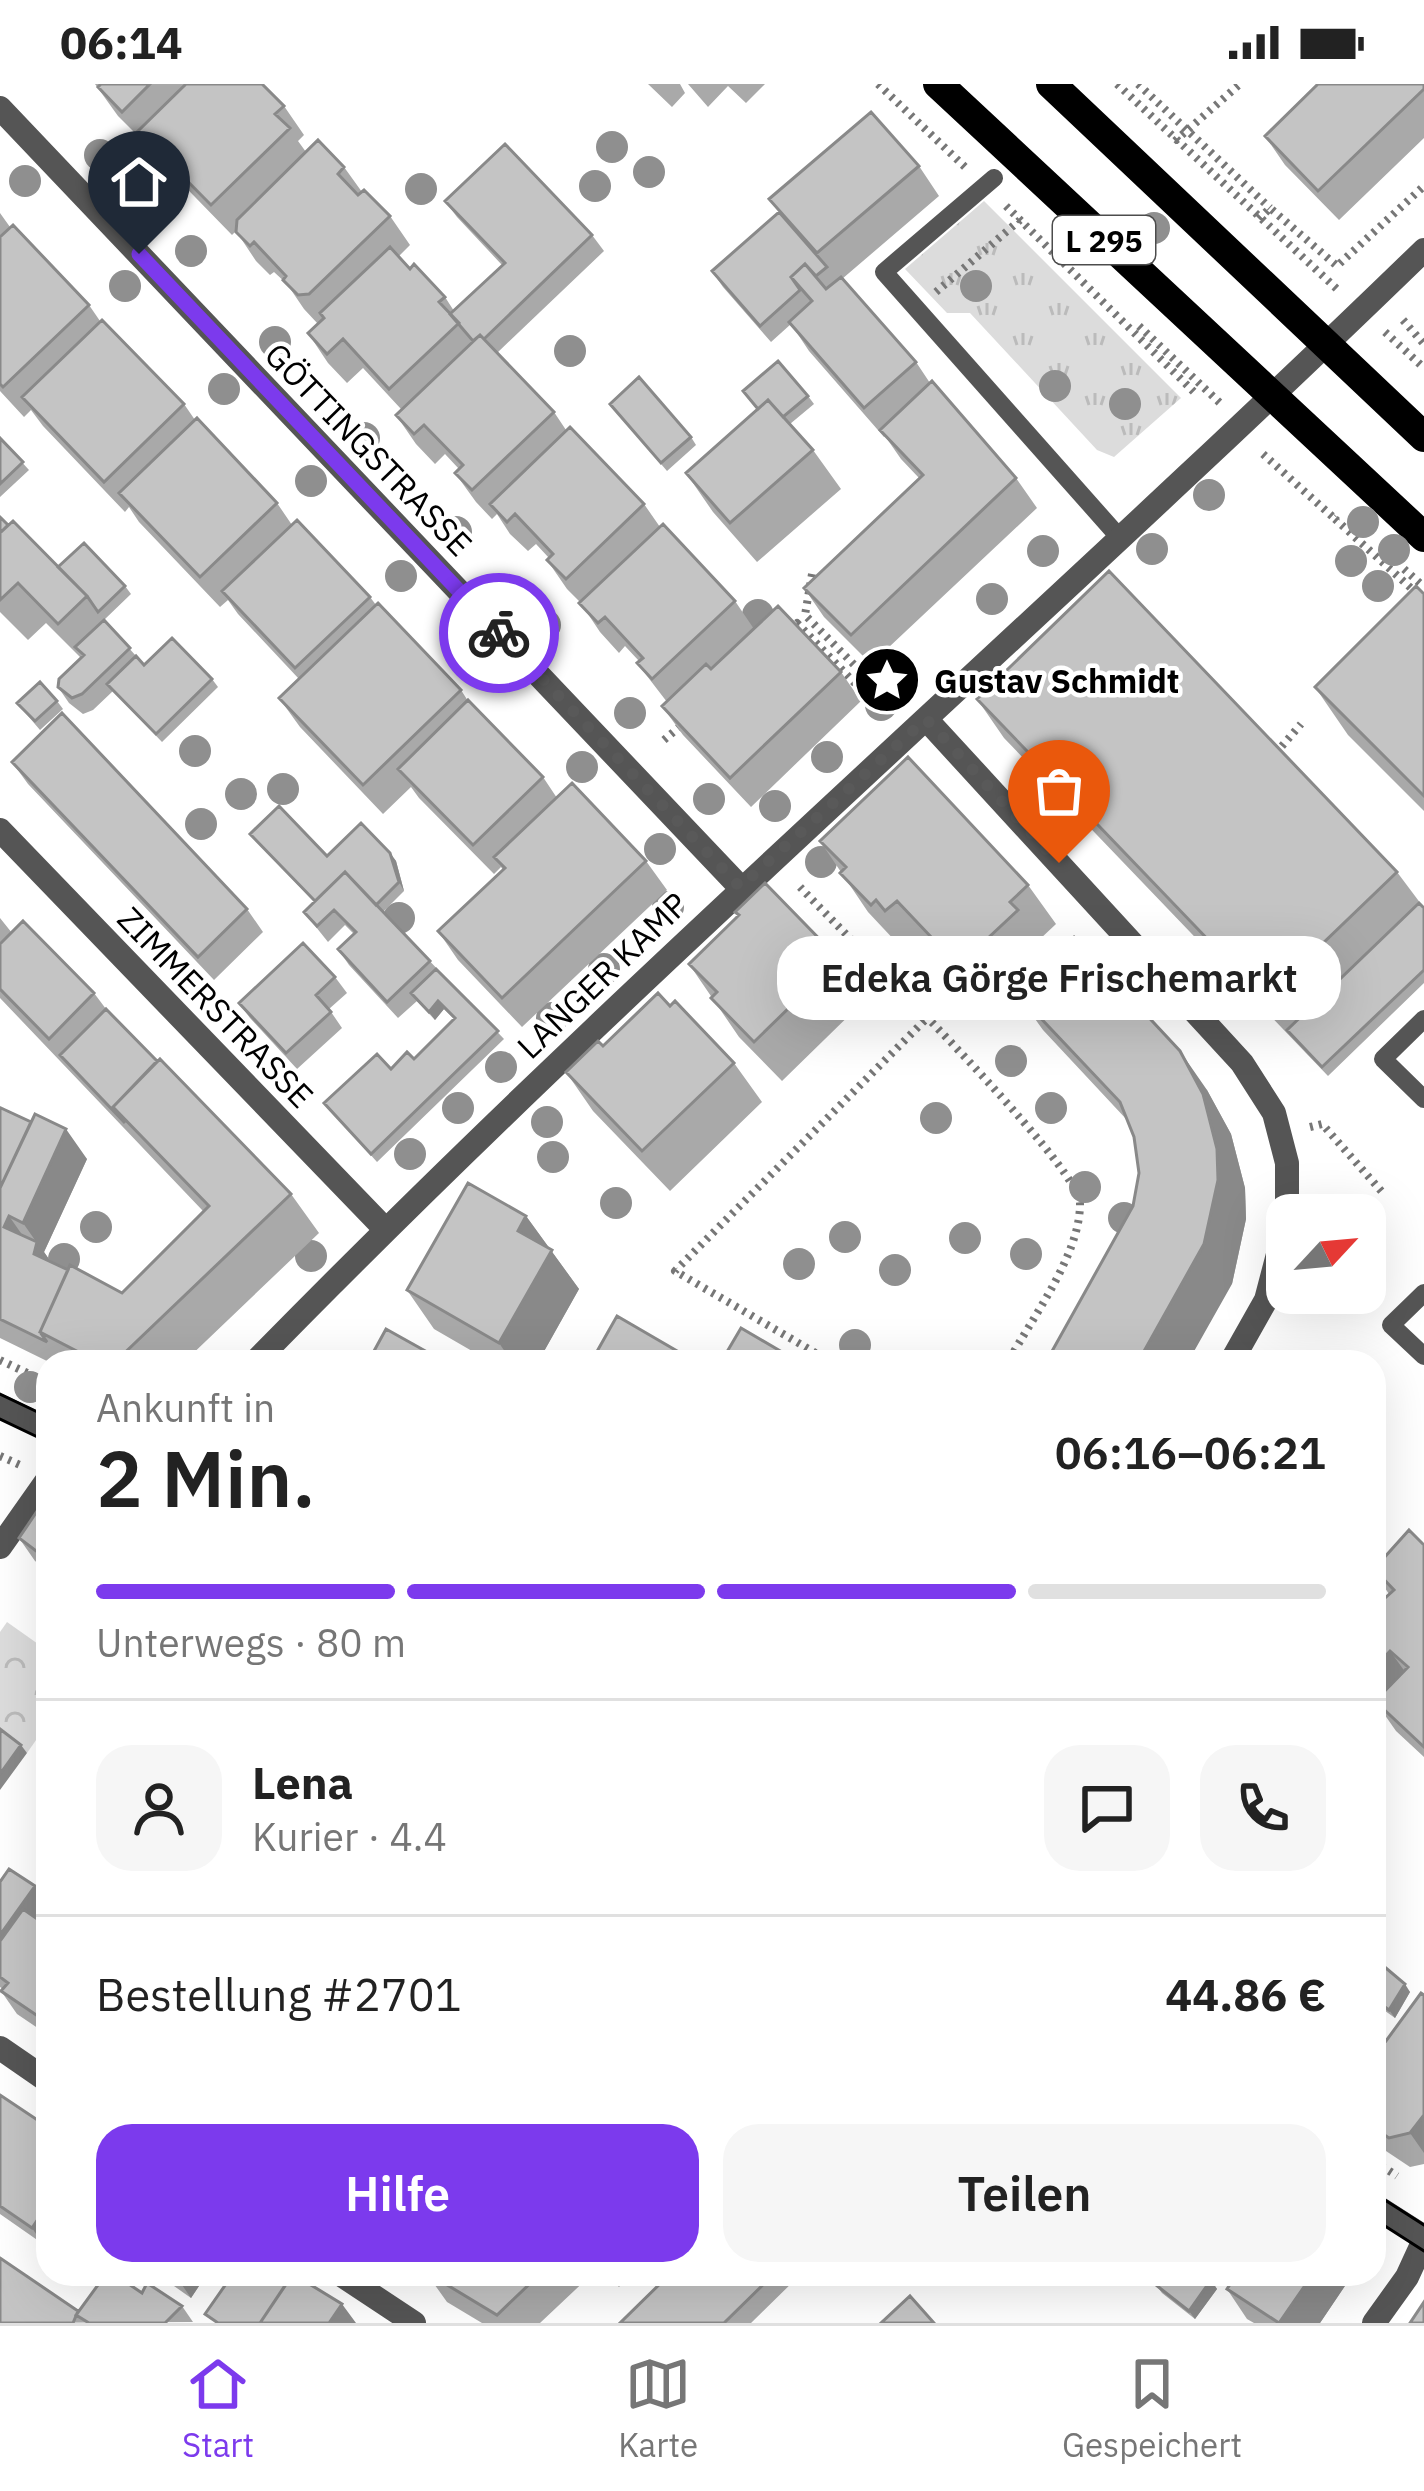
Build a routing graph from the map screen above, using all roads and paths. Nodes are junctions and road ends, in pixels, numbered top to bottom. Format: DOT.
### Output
graph roads {
  1 [pos="878,84"];
  2 [pos="938,84"];
  3 [pos="1051,84"];
  4 [pos="1117,84"];
  5 [pos="1138,84"];
  6 [pos="1240,84"];
  7 [pos="0,108"];
  8 [pos="1186,130"];
  9 [pos="1174,141"];
  10 [pos="990,182"];
  11 [pos="1424,186"];
  12 [pos="1270,208"];
  13 [pos="1029,213"];
  14 [pos="1259,218"];
  15 [pos="1019,220"];
  16 [pos="1424,250"];
  17 [pos="916,308"];
  18 [pos="1361,310"];
  19 [pos="1401,322"];
  20 [pos="1325,344"];
  21 [pos="1424,344"];
  22 [pos="1424,368"];
  23 [pos="1197,394"];
  24 [pos="1269,396"];
  25 [pos="1424,436"];
  26 [pos="1263,454"];
  27 [pos="1424,536"];
  28 [pos="1119,537"];
  29 [pos="812,574"];
  30 [pos="1424,600"];
  31 [pos="780,637"];
  32 [pos="881,692"];
  33 [pos="872,701"];
  34 [pos="697,711"];
  35 [pos="926,719"];
  36 [pos="1301,724"];
  37 [pos="664,740"];
  38 [pos="1275,754"];
  39 [pos="0,830"];
  40 [pos="740,887"];
  41 [pos="800,887"];
  42 [pos="927,1018"];
  43 [pos="1424,1019"];
  44 [pos="1424,1099"];
  45 [pos="1279,1134"];
  46 [pos="1382,1192"];
  47 [pos="386,1229"];
  48 [pos="1424,1293"];
  49 [pos="266,1350"];
  50 [pos="810,1350"];
  51 [pos="1015,1350"];
  52 [pos="1238,1350"];
  53 [pos="1424,1356"];
  54 [pos="0,1360"];
  55 [pos="36,1377"];
  56 [pos="0,1406"];
  57 [pos="36,1423"];
  58 [pos="36,1496"];
  59 [pos="0,1547"];
  60 [pos="0,2048"];
  61 [pos="36,2072"];
  62 [pos="1386,2213"];
  63 [pos="1424,2239"];
  64 [pos="358,2286"];
  65 [pos="414,2323"];
  66 [pos="1374,2323"];
  1 -- 10 [label="path"];
  2 -- 24 [label="main road, L 295"];
  3 -- 20 [label="main road, L 295"];
  4 -- 9 [label="path"];
  5 -- 8 [label="path"];
  6 -- 8 [label="path"];
  7 -- 40 [label="street, GÖTTINGSTRASSE"];
  8 -- 9 [label="path"];
  8 -- 12 [label="path"];
  9 -- 14 [label="path"];
  10 -- 15 [label="path"];
  10 -- 17 [label="lane"];
  11 -- 12 [label="path"];
  12 -- 14 [label="path"];
  13 -- 15 [label="path"];
  14 -- 18 [label="path"];
  15 -- 17 [label="path"];
  15 -- 23 [label="path"];
  16 -- 18 [label="street, LANGER KAMP"];
  17 -- 28 [label="lane"];
  18 -- 20 [label="street, LANGER KAMP"];
  18 -- 22 [label="path"];
  19 -- 21 [label="path"];
  20 -- 24 [label="street, LANGER KAMP"];
  20 -- 25 [label="main road, L 295"];
  24 -- 27 [label="main road, L 295"];
  24 -- 28 [label="street, LANGER KAMP"];
  26 -- 30 [label="path"];
  28 -- 35 [label="street, LANGER KAMP"];
  29 -- 32 [label="path"];
  31 -- 33 [label="path"];
  34 -- 37 [label="path"];
  35 -- 40 [label="street, LANGER KAMP"];
  35 -- 45 [label="street"];
  36 -- 38 [label="path"];
  39 -- 47 [label="street, ZIMMERSTRASSE"];
  40 -- 47 [label="street, LANGER KAMP"];
  41 -- 42 [label="path"];
  42 -- 50 [label="path"];
  42 -- 51 [label="path"];
  43 -- 44 [label="lane"];
  45 -- 46 [label="path"];
  45 -- 52 [label="street"];
  47 -- 49 [label="street, LANGER KAMP"];
  48 -- 53 [label="lane"];
  54 -- 55 [label="path"];
  56 -- 57 [label="street"];
  58 -- 59 [label="street"];
  60 -- 61 [label="street"];
  62 -- 63 [label="street"];
  63 -- 66 [label="street"];
  64 -- 65 [label="street"];
}
